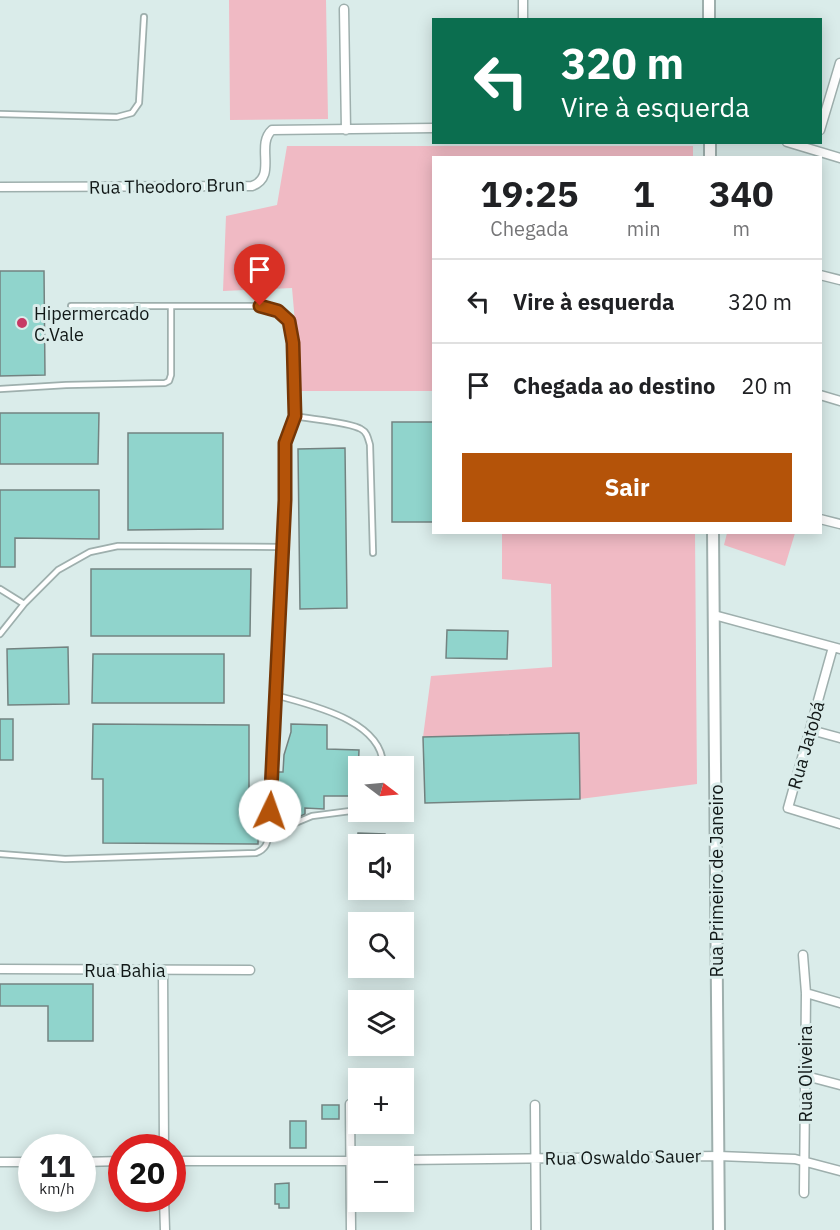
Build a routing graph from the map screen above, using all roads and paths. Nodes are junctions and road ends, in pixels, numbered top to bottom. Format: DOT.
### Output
graph roads {
  1 [pos="523,0"];
  2 [pos="709,0"];
  3 [pos="345,9"];
  4 [pos="144,17"];
  5 [pos="523,18"];
  6 [pos="709,18"];
  7 [pos="840,63"];
  8 [pos="0,114"];
  9 [pos="822,123"];
  10 [pos="432,128"];
  11 [pos="346,130"];
  12 [pos="799,144"];
  13 [pos="816,147"];
  14 [pos="840,158"];
  15 [pos="0,187"];
  16 [pos="822,276"];
  17 [pos="840,280"];
  18 [pos="71,306"];
  19 [pos="171,308"];
  20 [pos="0,390"];
  21 [pos="822,396"];
  22 [pos="840,401"];
  23 [pos="295,416"];
  24 [pos="822,520"];
  25 [pos="840,524"];
  26 [pos="713,534"];
  27 [pos="282,546"];
  28 [pos="373,553"];
  29 [pos="0,589"];
  30 [pos="24,604"];
  31 [pos="714,615"];
  32 [pos="0,634"];
  33 [pos="837,648"];
  34 [pos="275,694"];
  35 [pos="811,730"];
  36 [pos="840,738"];
  37 [pos="382,756"];
  38 [pos="348,811"];
  39 [pos="840,824"];
  40 [pos="269,834"];
  41 [pos="0,854"];
  42 [pos="802,955"];
  43 [pos="0,969"];
  44 [pos="163,970"];
  45 [pos="250,970"];
  46 [pos="806,993"];
  47 [pos="840,1003"];
  48 [pos="806,1076"];
  49 [pos="840,1085"];
  50 [pos="536,1105"];
  51 [pos="164,1134"];
  52 [pos="719,1156"];
  53 [pos="537,1158"];
  54 [pos="414,1160"];
  55 [pos="186,1161"];
  56 [pos="348,1161"];
  57 [pos="804,1161"];
  58 [pos="0,1162"];
  59 [pos="18,1162"];
  60 [pos="840,1171"];
  61 [pos="804,1193"];
  62 [pos="165,1212"];
  63 [pos="352,1212"];
  64 [pos="165,1230"];
  65 [pos="351,1230"];
  66 [pos="536,1230"];
  67 [pos="719,1230"];
  1 -- 5 [label="street"];
  2 -- 6 [label="street"];
  3 -- 11 [label="street"];
  4 -- 8 [label="lane"];
  7 -- 9 [label="street"];
  10 -- 11 [label="street, Rua Theodoro Brun"];
  11 -- 15 [label="street, Rua Theodoro Brun"];
  12 -- 13 [label="street"];
  13 -- 14 [label="street"];
  16 -- 17 [label="street"];
  18 -- 19 [label="lane"];
  19 -- 20 [label="lane"];
  19 -- 23 [label="lane"];
  21 -- 22 [label="street"];
  23 -- 27 [label="lane"];
  23 -- 28 [label="lane"];
  24 -- 25 [label="street"];
  26 -- 31 [label="street, Rua Primeiro de Janeiro"];
  27 -- 30 [label="lane"];
  27 -- 34 [label="lane"];
  29 -- 30 [label="lane"];
  30 -- 32 [label="lane"];
  31 -- 33 [label="street"];
  31 -- 52 [label="street, Rua Primeiro de Janeiro"];
  33 -- 35 [label="street, Rua Jatobá"];
  34 -- 37 [label="lane"];
  34 -- 40 [label="lane"];
  35 -- 36 [label="street"];
  35 -- 39 [label="street, Rua Jatobá"];
  38 -- 40 [label="lane"];
  40 -- 41 [label="lane"];
  42 -- 46 [label="street, Rua Oliveira"];
  43 -- 44 [label="street, Rua Bahia"];
  44 -- 45 [label="street, Rua Bahia"];
  44 -- 51 [label="street"];
  46 -- 47 [label="street"];
  46 -- 48 [label="street, Rua Oliveira"];
  48 -- 49 [label="street"];
  48 -- 57 [label="street, Rua Oliveira"];
  50 -- 53 [label="street"];
  52 -- 53 [label="street, Rua Oswaldo Sauer"];
  52 -- 57 [label="street, Rua Oswaldo Sauer"];
  52 -- 67 [label="street, Rua Primeiro de Janeiro"];
  53 -- 54 [label="street, Rua Oswaldo Sauer"];
  53 -- 66 [label="street"];
  55 -- 56 [label="street"];
  57 -- 60 [label="street, Rua Oswaldo Sauer"];
  57 -- 61 [label="street, Rua Oliveira"];
  58 -- 59 [label="street"];
  62 -- 64 [label="street"];
  63 -- 65 [label="street"];
}
